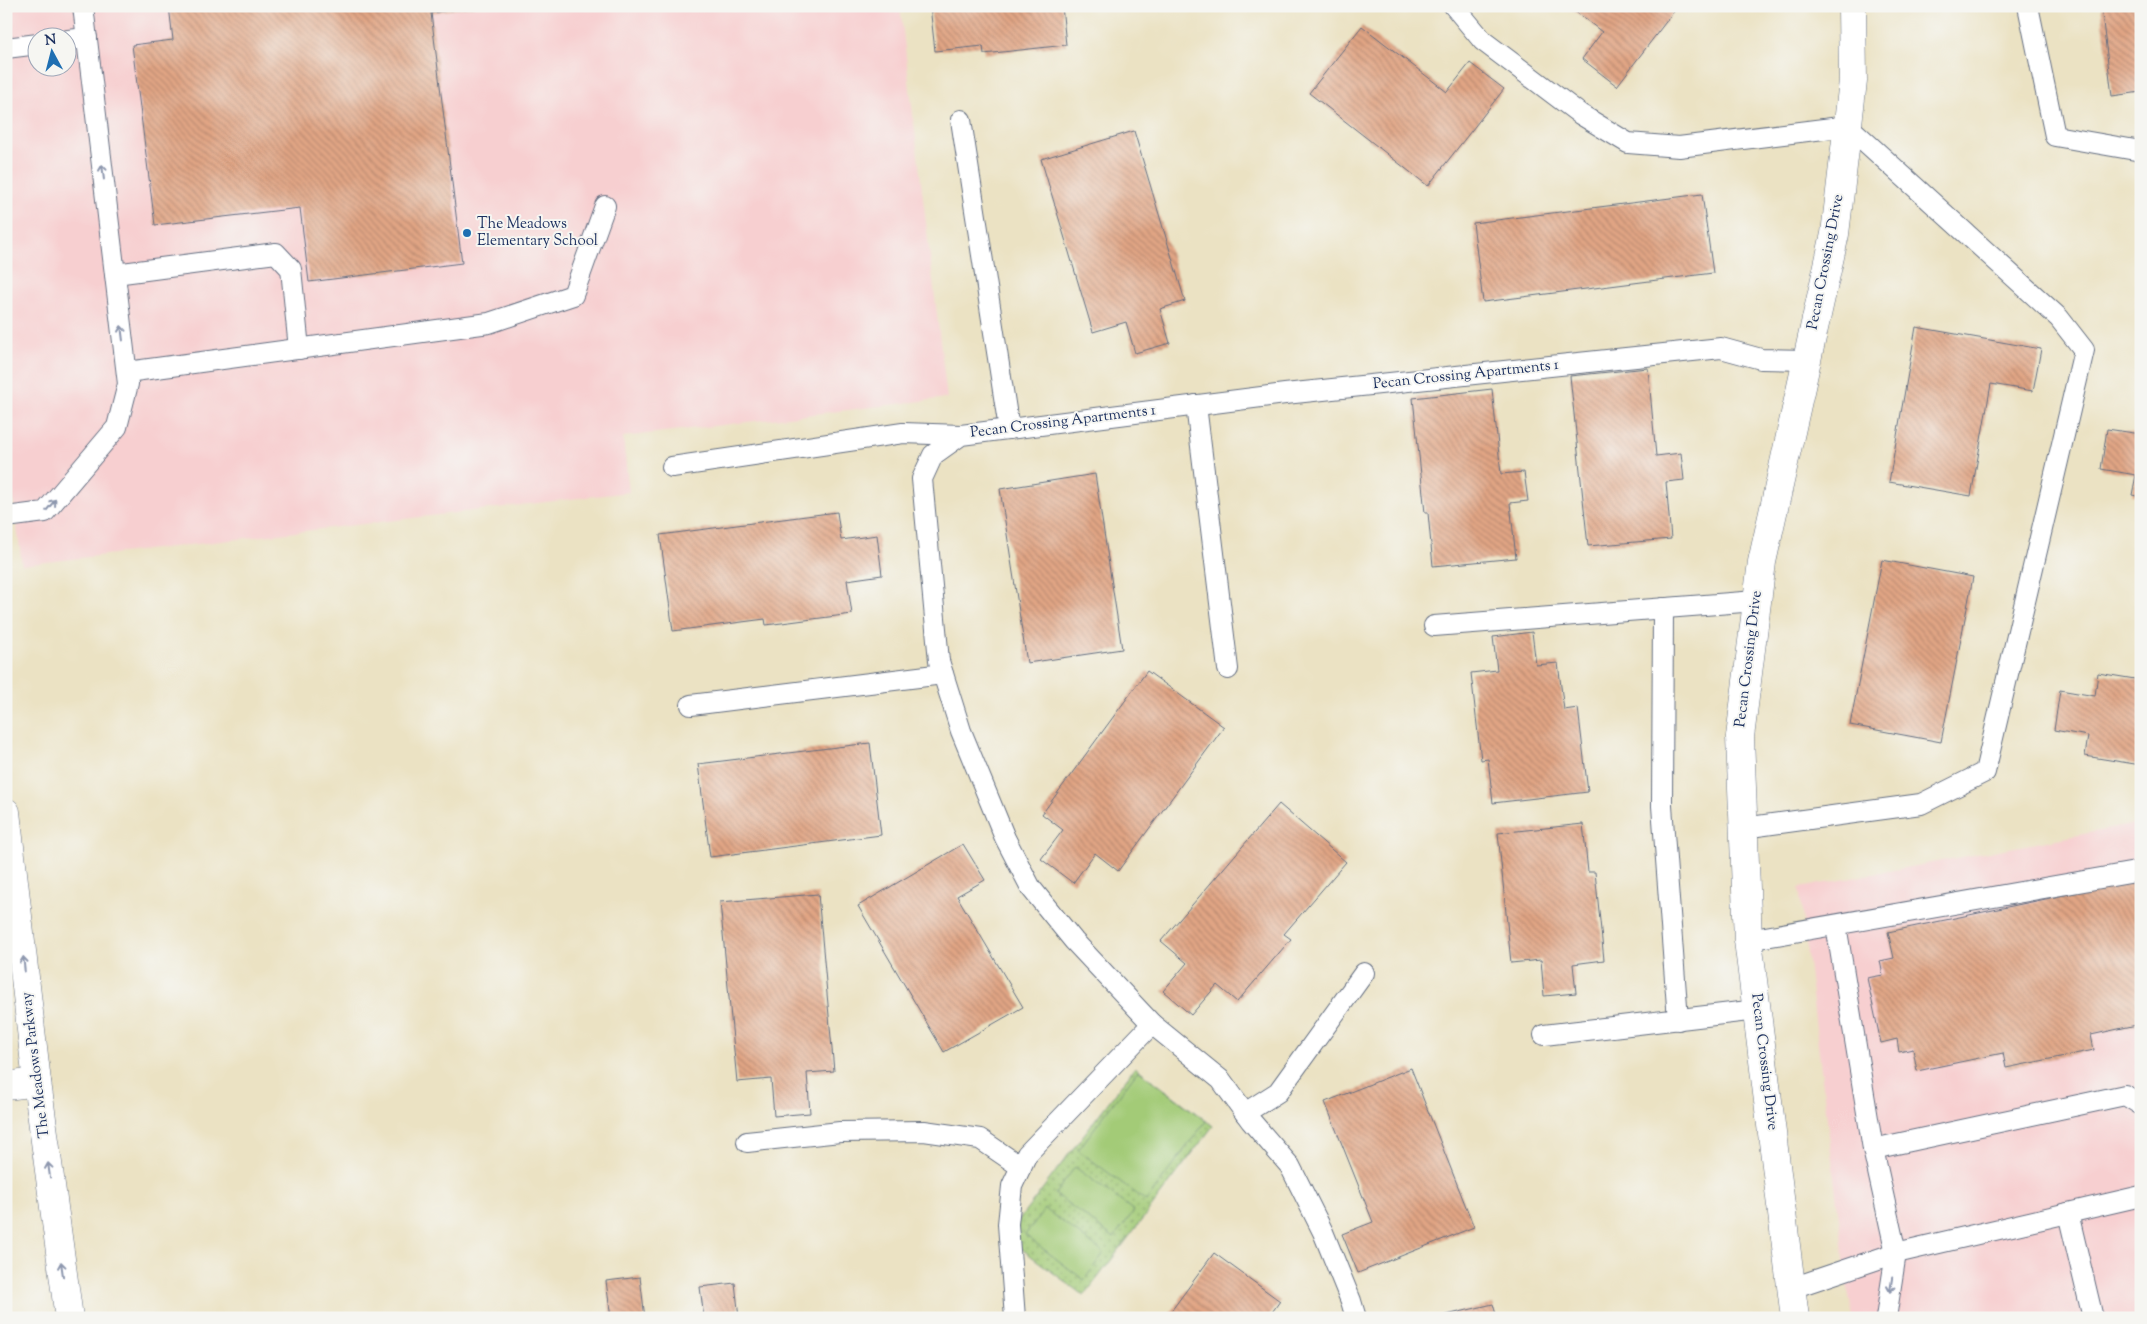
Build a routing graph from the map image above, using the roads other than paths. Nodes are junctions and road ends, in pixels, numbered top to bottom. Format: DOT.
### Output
graph roads {
  1 [pos="83,6"];
  2 [pos="1454,6"];
  3 [pos="1852,6"];
  4 [pos="2028,6"];
  5 [pos="78,34"];
  6 [pos="28,45"];
  7 [pos="78,45"];
  8 [pos="6,48"];
  9 [pos="962,120"];
  10 [pos="1848,126"];
  11 [pos="2141,151"];
  12 [pos="605,206"];
  13 [pos="115,274"];
  14 [pos="299,349"];
  15 [pos="1807,360"];
  16 [pos="126,372"];
  17 [pos="1196,405"];
  18 [pos="1009,429"];
  19 [pos="961,435"];
  20 [pos="672,467"];
  21 [pos="6,517"];
  22 [pos="1756,601"];
  23 [pos="1663,608"];
  24 [pos="1434,626"];
  25 [pos="1228,669"];
  26 [pos="943,674"];
  27 [pos="691,705"];
  28 [pos="6,812"];
  29 [pos="1743,828"];
  30 [pos="2141,871"];
  31 [pos="1836,925"];
  32 [pos="1748,940"];
  33 [pos="1364,973"];
  34 [pos="1757,1010"];
  35 [pos="1678,1020"];
  36 [pos="1152,1024"];
  37 [pos="1544,1035"];
  38 [pos="37,1082"];
  39 [pos="6,1086"];
  40 [pos="2141,1105"];
  41 [pos="1245,1113"];
  42 [pos="747,1142"];
  43 [pos="1874,1149"];
  44 [pos="1021,1166"];
  45 [pos="2141,1196"];
  46 [pos="2068,1213"];
  47 [pos="1896,1253"];
  48 [pos="1792,1288"];
  49 [pos="69,1318"];
  50 [pos="1015,1318"];
  51 [pos="1356,1318"];
  52 [pos="1795,1318"];
  53 [pos="1886,1318"];
  54 [pos="2093,1318"];
  1 -- 5 [label="lane"];
  2 -- 10 [label="lane"];
  3 -- 10 [label="street, Pecan Crossing Drive"];
  4 -- 11 [label="lane"];
  6 -- 8 [label="lane"];
  13 -- 7 [label="lane, one-way"];
  9 -- 18 [label="lane"];
  10 -- 15 [label="street, Pecan Crossing Drive"];
  10 -- 29 [label="lane"];
  12 -- 14 [label="lane"];
  13 -- 14 [label="lane"];
  16 -- 13 [label="lane, one-way"];
  14 -- 16 [label="lane"];
  15 -- 17 [label="lane, Pecan Crossing Apartments 1"];
  15 -- 22 [label="street, Pecan Crossing Drive"];
  21 -- 16 [label="lane, one-way"];
  17 -- 18 [label="lane, Pecan Crossing Apartments 1"];
  17 -- 25 [label="lane"];
  18 -- 19 [label="lane, Pecan Crossing Apartments 1"];
  19 -- 20 [label="lane"];
  19 -- 26 [label="lane, Pecan Crossing Apartments 1"];
  22 -- 23 [label="lane"];
  22 -- 29 [label="street, Pecan Crossing Drive"];
  23 -- 24 [label="lane"];
  23 -- 35 [label="lane"];
  26 -- 27 [label="lane"];
  26 -- 36 [label="lane, Pecan Crossing Apartments 1"];
  38 -- 28 [label="street, The Meadows Parkway, one-way"];
  29 -- 32 [label="street, Pecan Crossing Drive"];
  30 -- 31 [label="lane"];
  31 -- 32 [label="lane"];
  31 -- 43 [label="lane"];
  32 -- 34 [label="street, Pecan Crossing Drive"];
  33 -- 41 [label="lane"];
  34 -- 35 [label="lane"];
  34 -- 48 [label="street, Pecan Crossing Drive"];
  35 -- 37 [label="lane"];
  36 -- 41 [label="lane, Pecan Crossing Apartments 1"];
  36 -- 44 [label="lane"];
  38 -- 39 [label="street"];
  49 -- 38 [label="street, The Meadows Parkway, one-way"];
  40 -- 43 [label="lane"];
  41 -- 51 [label="lane, Pecan Crossing Apartments 1"];
  42 -- 44 [label="lane"];
  43 -- 47 [label="lane"];
  44 -- 50 [label="lane"];
  45 -- 46 [label="lane"];
  46 -- 47 [label="lane"];
  46 -- 54 [label="lane"];
  47 -- 48 [label="lane"];
  47 -- 53 [label="lane, one-way"];
  48 -- 52 [label="street, Pecan Crossing Drive"];
}
